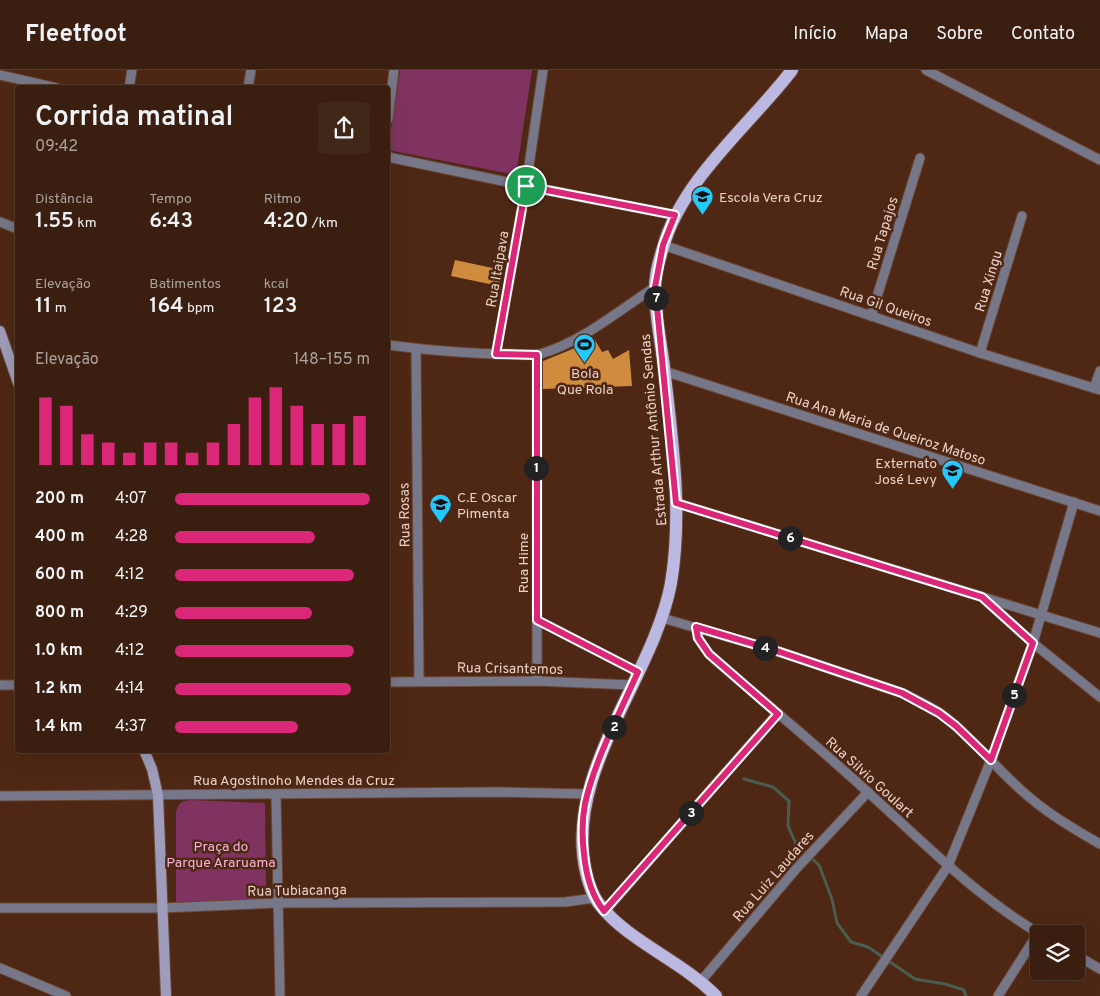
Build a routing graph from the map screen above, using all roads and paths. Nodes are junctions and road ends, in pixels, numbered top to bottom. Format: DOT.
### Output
graph roads {
  1 [pos="132,70"];
  2 [pos="251,70"];
  3 [pos="394,70"];
  4 [pos="543,70"];
  5 [pos="792,70"];
  6 [pos="926,70"];
  7 [pos="0,75"];
  8 [pos="44,85"];
  9 [pos="130,85"];
  10 [pos="248,85"];
  11 [pos="390,102"];
  12 [pos="390,157"];
  13 [pos="920,158"];
  14 [pos="1100,160"];
  15 [pos="526,186"];
  16 [pos="675,215"];
  17 [pos="1022,216"];
  18 [pos="0,222"];
  19 [pos="15,228"];
  20 [pos="663,245"];
  21 [pos="655,287"];
  22 [pos="871,316"];
  23 [pos="0,331"];
  24 [pos="390,345"];
  25 [pos="416,349"];
  26 [pos="980,353"];
  27 [pos="496,354"];
  28 [pos="537,355"];
  29 [pos="664,371"];
  30 [pos="1100,371"];
  31 [pos="15,374"];
  32 [pos="1097,389"];
  33 [pos="1074,502"];
  34 [pos="676,503"];
  35 [pos="1100,511"];
  36 [pos="982,597"];
  37 [pos="1041,614"];
  38 [pos="662,618"];
  39 [pos="537,620"];
  40 [pos="696,627"];
  41 [pos="1100,633"];
  42 [pos="1033,643"];
  43 [pos="638,672"];
  44 [pos="419,681"];
  45 [pos="537,681"];
  46 [pos="390,682"];
  47 [pos="0,684"];
  48 [pos="15,685"];
  49 [pos="632,685"];
  50 [pos="1100,697"];
  51 [pos="778,714"];
  52 [pos="145,753"];
  53 [pos="991,760"];
  54 [pos="868,792"];
  55 [pos="276,794"];
  56 [pos="588,794"];
  57 [pos="158,795"];
  58 [pos="0,796"];
  59 [pos="1100,844"];
  60 [pos="948,866"];
  61 [pos="595,898"];
  62 [pos="278,904"];
  63 [pos="0,908"];
  64 [pos="162,908"];
  65 [pos="604,911"];
  66 [pos="1030,927"];
  67 [pos="1030,947"];
  68 [pos="1085,960"];
  69 [pos="0,968"];
  70 [pos="1100,969"];
  71 [pos="701,981"];
  72 [pos="66,996"];
  73 [pos="166,996"];
  74 [pos="280,996"];
  75 [pos="716,996"];
  76 [pos="861,996"];
  77 [pos="998,996"];
  1 -- 9 [label="street"];
  2 -- 10 [label="street"];
  3 -- 11 [label="street"];
  4 -- 15 [label="street, Rua Itaipava"];
  5 -- 16 [label="main road, Estrada Arthur Antônio Sendas"];
  6 -- 14 [label="street"];
  7 -- 8 [label="street"];
  12 -- 15 [label="street"];
  13 -- 22 [label="street, Rua Tapajos"];
  15 -- 16 [label="street"];
  15 -- 27 [label="street, Rua Itaipava"];
  16 -- 20 [label="main road, Estrada Arthur Antônio Sendas"];
  17 -- 26 [label="street, Rua Xingu"];
  18 -- 19 [label="street"];
  20 -- 21 [label="main road, Estrada Arthur Antônio Sendas"];
  20 -- 22 [label="street, Rua Gil Queiros"];
  21 -- 28 [label="street"];
  21 -- 29 [label="main road, Estrada Arthur Antônio Sendas"];
  22 -- 26 [label="street, Rua Gil Queiros"];
  23 -- 31 [label="street"];
  24 -- 25 [label="street"];
  25 -- 27 [label="street"];
  25 -- 44 [label="street, Rua Rosas"];
  26 -- 32 [label="street, Rua Gil Queiros"];
  27 -- 28 [label="street"];
  28 -- 39 [label="street, Rua Hime"];
  29 -- 33 [label="street, Rua Ana Maria de Queiroz Matoso"];
  29 -- 34 [label="main road, Estrada Arthur Antônio Sendas"];
  30 -- 32 [label="street"];
  33 -- 35 [label="street, Rua Ana Maria de Queiroz Matoso"];
  33 -- 37 [label="street"];
  34 -- 36 [label="street"];
  34 -- 38 [label="main road, Estrada Arthur Antônio Sendas"];
  36 -- 37 [label="street"];
  36 -- 42 [label="street"];
  37 -- 41 [label="street"];
  37 -- 42 [label="street"];
  38 -- 40 [label="street"];
  38 -- 43 [label="main road, Estrada Arthur Antônio Sendas"];
  39 -- 43 [label="lane"];
  39 -- 45 [label="street, Rua Hime"];
  40 -- 51 [label="street, Rua Silvio Goulart"];
  40 -- 53 [label="street"];
  42 -- 50 [label="street"];
  42 -- 53 [label="street"];
  43 -- 49 [label="main road, Estrada Arthur Antônio Sendas"];
  44 -- 45 [label="street, Rua Crisantemos"];
  44 -- 46 [label="street, Rua Crisantemos"];
  45 -- 49 [label="street, Rua Crisantemos"];
  47 -- 48 [label="street"];
  49 -- 56 [label="main road, Estrada Arthur Antônio Sendas"];
  51 -- 54 [label="street, Rua Silvio Goulart"];
  51 -- 65 [label="street"];
  52 -- 57 [label="street"];
  53 -- 59 [label="street"];
  53 -- 60 [label="street"];
  54 -- 60 [label="street, Rua Silvio Goulart"];
  54 -- 71 [label="street, Rua Luiz Laudares"];
  55 -- 56 [label="street, Rua Agostinoho Mendes da Cruz"];
  55 -- 57 [label="street, Rua Agostinoho Mendes da Cruz"];
  55 -- 62 [label="street"];
  56 -- 61 [label="main road, Estrada Arthur Antônio Sendas"];
  57 -- 58 [label="street, Rua Agostinoho Mendes da Cruz"];
  57 -- 64 [label="street"];
  60 -- 66 [label="street, Rua Silvio Goulart"];
  60 -- 76 [label="street"];
  61 -- 62 [label="street, Rua Tubiacanga"];
  61 -- 65 [label="main road, Estrada Arthur Antônio Sendas"];
  62 -- 64 [label="street, Rua Tubiacanga"];
  62 -- 74 [label="street"];
  63 -- 64 [label="street, Rua Tubiacanga"];
  64 -- 73 [label="street"];
  65 -- 71 [label="main road, Estrada Arthur Antônio Sendas"];
  67 -- 77 [label="street"];
  68 -- 70 [label="street"];
  69 -- 72 [label="street"];
  71 -- 75 [label="main road, Estrada Arthur Antônio Sendas"];
}
